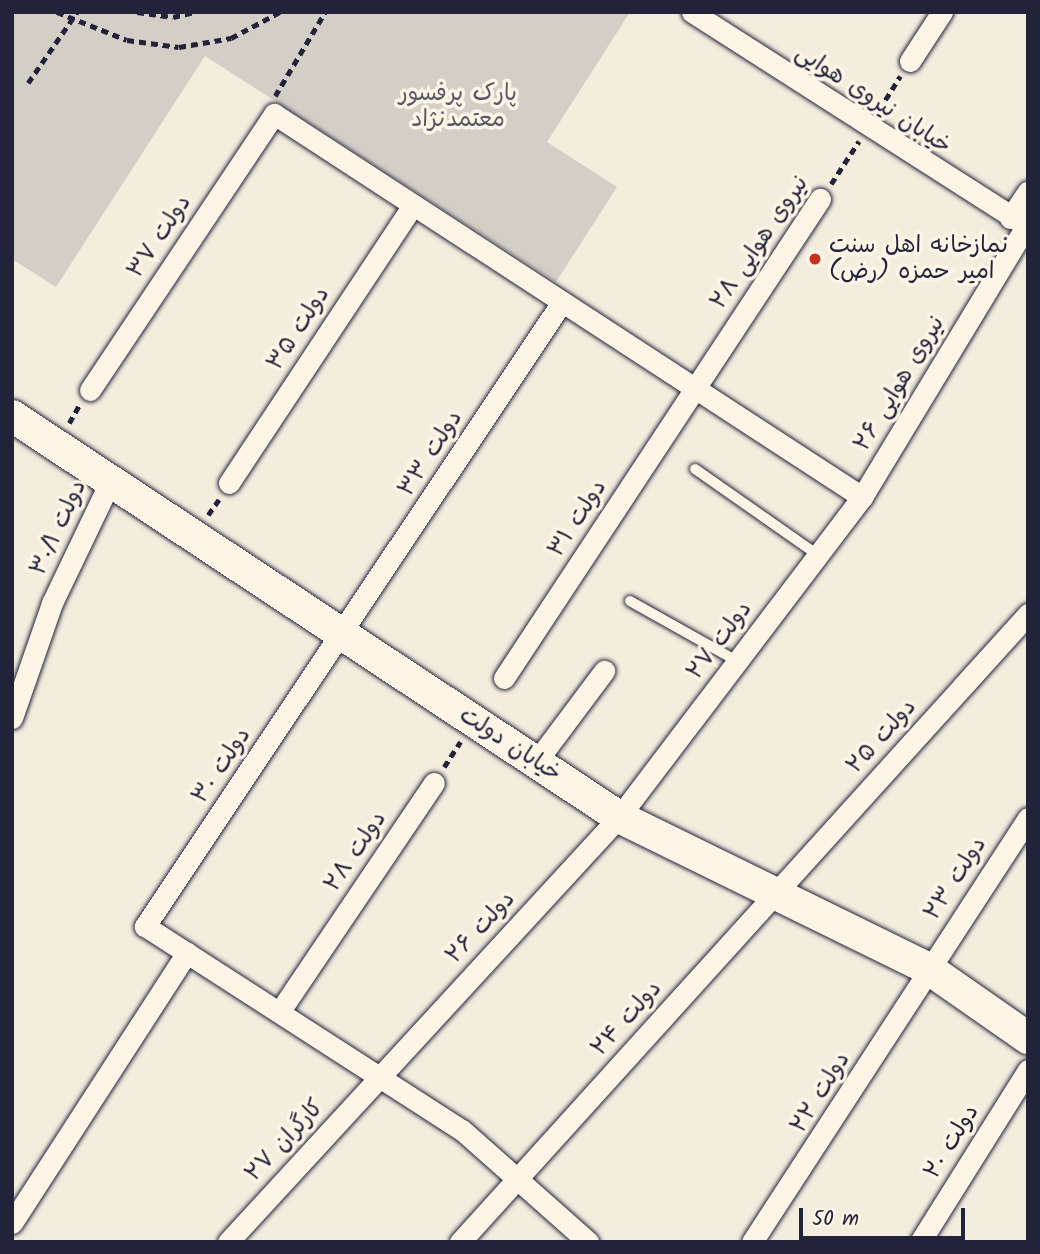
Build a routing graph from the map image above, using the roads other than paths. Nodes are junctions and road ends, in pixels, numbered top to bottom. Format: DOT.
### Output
graph roads {
  1 [pos="692,12"];
  2 [pos="942,12"];
  3 [pos="910,61"];
  4 [pos="1028,191"];
  5 [pos="820,200"];
  6 [pos="413,205"];
  7 [pos="1021,224"];
  8 [pos="562,302"];
  9 [pos="695,388"];
  10 [pos="90,390"];
  11 [pos="12,416"];
  12 [pos="695,469"];
  13 [pos="111,480"];
  14 [pos="229,483"];
  15 [pos="862,497"];
  16 [pos="818,555"];
  17 [pos="630,601"];
  18 [pos="1028,614"];
  19 [pos="343,635"];
  20 [pos="737,662"];
  21 [pos="604,671"];
  22 [pos="504,678"];
  23 [pos="12,718"];
  24 [pos="536,762"];
  25 [pos="434,783"];
  26 [pos="619,817"];
  27 [pos="1028,818"];
  28 [pos="775,895"];
  29 [pos="187,953"];
  30 [pos="929,969"];
  31 [pos="280,1011"];
  32 [pos="1028,1038"];
  33 [pos="1028,1070"];
  34 [pos="381,1075"];
  35 [pos="517,1179"];
  36 [pos="12,1223"];
  37 [pos="228,1242"];
  38 [pos="460,1242"];
  39 [pos="588,1242"];
  40 [pos="752,1242"];
  41 [pos="920,1242"];
  1 -- 7 [label="street, خیابان نیروی هوایی"];
  2 -- 3 [label="street"];
  4 -- 7 [label="street, نیروی هوایی ۲۶"];
  5 -- 9 [label="street, نیروی هوایی ۲۸"];
  6 -- 8 [label="street"];
  6 -- 10 [label="street, دولت ۳۷"];
  6 -- 14 [label="street, دولت ۳۵"];
  7 -- 15 [label="street, نیروی هوایی ۲۶"];
  8 -- 9 [label="street"];
  8 -- 19 [label="street, دولت ۳۳"];
  9 -- 15 [label="street"];
  9 -- 22 [label="street, دولت ۳۱"];
  11 -- 13 [label="street, خیابان دولت"];
  12 -- 16 [label="lane"];
  13 -- 19 [label="street, خیابان دولت"];
  13 -- 23 [label="street, دولت ۳۰/۱"];
  15 -- 16 [label="street, دولت ۲۷"];
  16 -- 20 [label="street, دولت ۲۷"];
  17 -- 20 [label="lane"];
  18 -- 28 [label="street, دولت ۲۵"];
  19 -- 24 [label="street, خیابان دولت"];
  19 -- 29 [label="street, دولت ۳۰"];
  20 -- 26 [label="street, دولت ۲۷"];
  21 -- 24 [label="street"];
  24 -- 26 [label="street, خیابان دولت"];
  25 -- 31 [label="street, دولت ۲۸"];
  26 -- 28 [label="street, خیابان دولت"];
  26 -- 34 [label="street, دولت ۲۶"];
  27 -- 30 [label="street, دولت ۲۳"];
  28 -- 30 [label="street, خیابان دولت"];
  28 -- 35 [label="street, دولت ۲۴"];
  29 -- 31 [label="street"];
  29 -- 36 [label="street"];
  30 -- 32 [label="street, خیابان دولت"];
  30 -- 40 [label="street, دولت ۲۲"];
  31 -- 34 [label="street"];
  33 -- 41 [label="street, دولت ۲۰"];
  34 -- 35 [label="street"];
  34 -- 37 [label="street, کارگران ۲۷"];
  35 -- 38 [label="street, دولت ۲۴"];
  35 -- 39 [label="street"];
}
